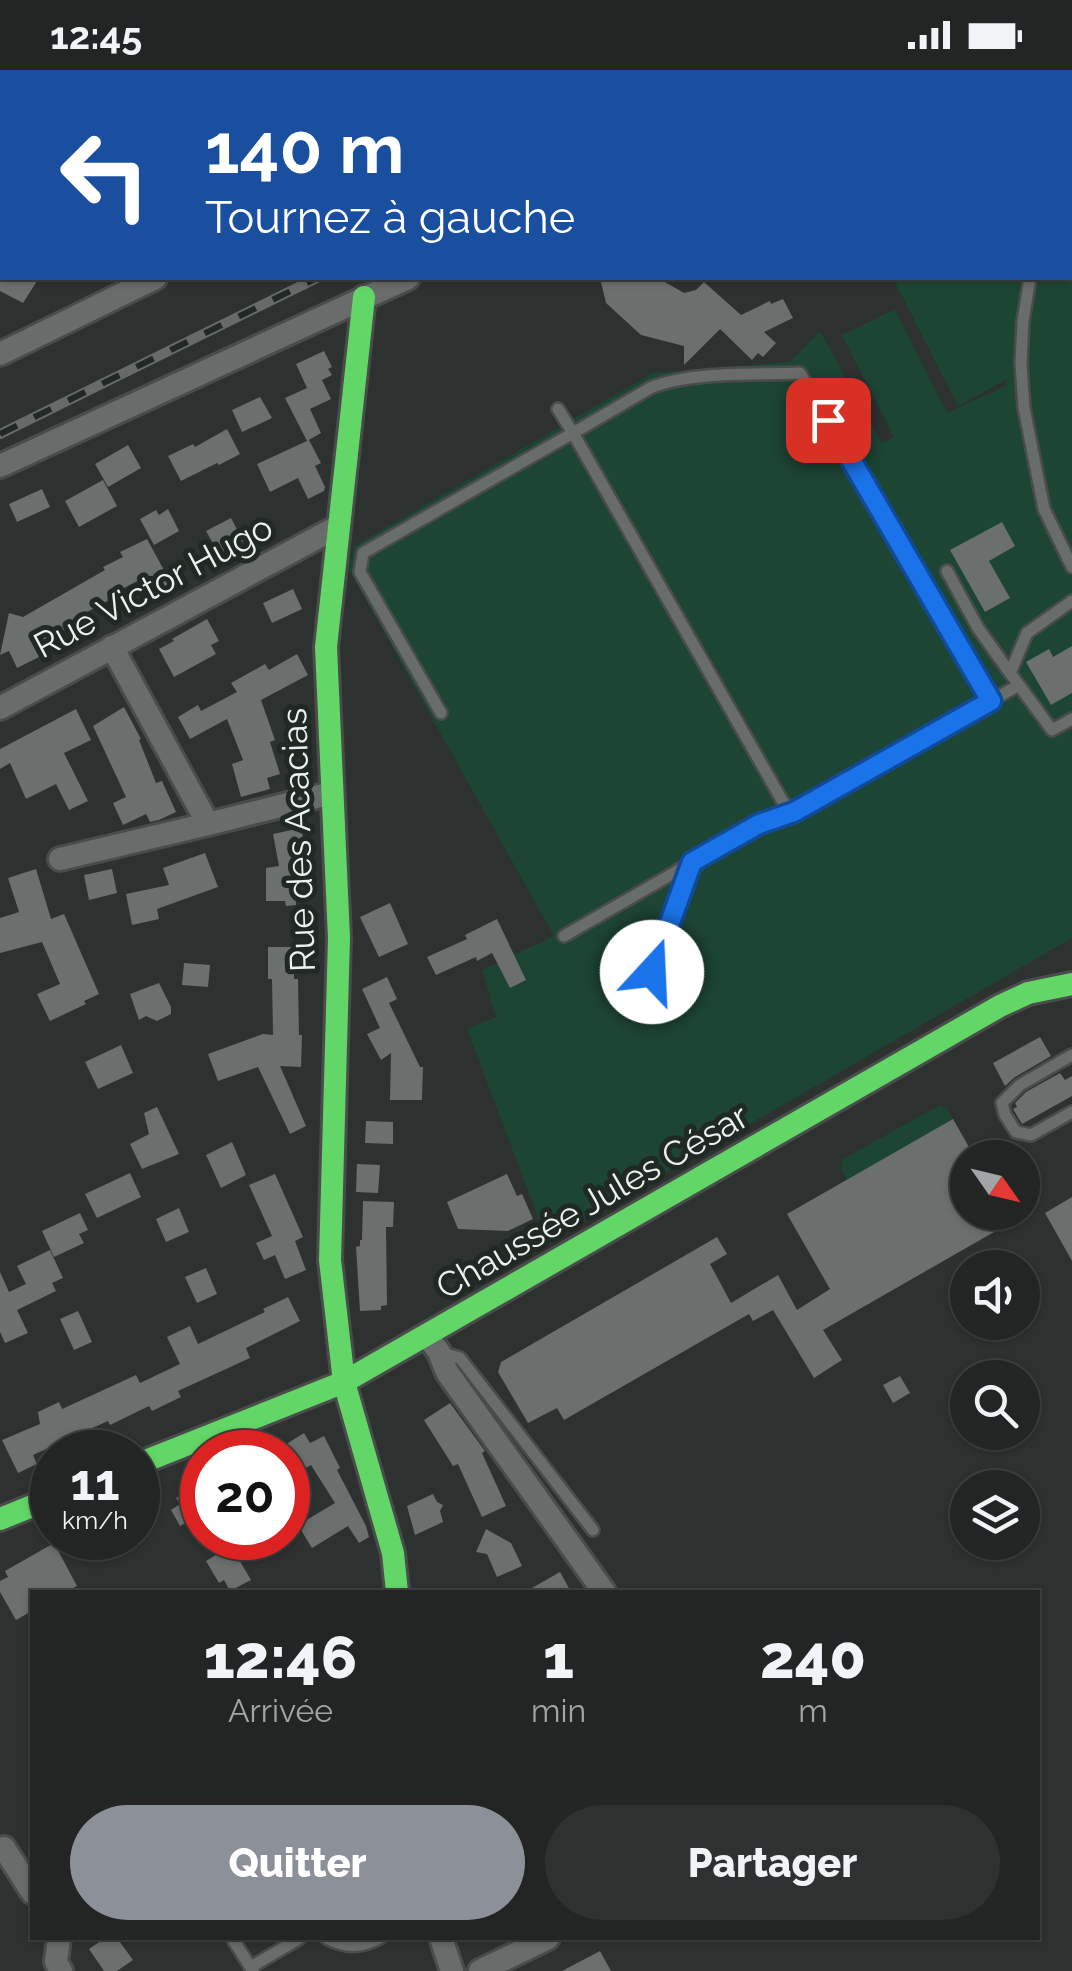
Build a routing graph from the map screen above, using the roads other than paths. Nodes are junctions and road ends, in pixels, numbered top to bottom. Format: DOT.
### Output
graph roads {
  1 [pos="151,280"];
  2 [pos="403,280"];
  3 [pos="1030,280"];
  4 [pos="364,296"];
  5 [pos="0,354"];
  6 [pos="558,409"];
  7 [pos="573,433"];
  8 [pos="0,466"];
  9 [pos="339,526"];
  10 [pos="1072,567"];
  11 [pos="948,572"];
  12 [pos="1072,600"];
  13 [pos="112,647"];
  14 [pos="1010,673"];
  15 [pos="1019,685"];
  16 [pos="991,701"];
  17 [pos="0,708"];
  18 [pos="441,713"];
  19 [pos="1072,719"];
  20 [pos="332,793"];
  21 [pos="794,812"];
  22 [pos="208,824"];
  23 [pos="60,859"];
  24 [pos="692,862"];
  25 [pos="564,936"];
  26 [pos="652,972"];
  27 [pos="1072,984"];
  28 [pos="1072,1055"];
  29 [pos="1072,1112"];
  30 [pos="434,1344"];
  31 [pos="344,1382"];
  32 [pos="160,1455"];
  33 [pos="30,1507"];
  34 [pos="0,1519"];
  35 [pos="593,1530"];
  36 [pos="397,1590"];
  37 [pos="603,1590"];
  38 [pos="0,1850"];
  39 [pos="30,1889"];
  40 [pos="59,1940"];
  41 [pos="233,1940"];
  42 [pos="297,1940"];
  43 [pos="330,1940"];
  44 [pos="374,1940"];
  45 [pos="442,1940"];
  46 [pos="544,1940"];
  47 [pos="252,1969"];
  48 [pos="61,1971"];
  49 [pos="452,1971"];
  50 [pos="480,1971"];
  1 -- 5 [label="street"];
  2 -- 4 [label="street"];
  3 -- 10 [label="lane"];
  4 -- 8 [label="street"];
  4 -- 9 [label="street, Rue des Acacias"];
  6 -- 7 [label="lane"];
  7 -- 16 [label="lane"];
  7 -- 18 [label="lane"];
  7 -- 21 [label="lane"];
  9 -- 13 [label="street, Rue Victor Hugo"];
  9 -- 20 [label="street, Rue des Acacias"];
  11 -- 14 [label="lane"];
  12 -- 14 [label="lane"];
  13 -- 17 [label="street, Rue Victor Hugo"];
  13 -- 22 [label="street"];
  14 -- 15 [label="lane"];
  15 -- 16 [label="lane"];
  15 -- 19 [label="lane"];
  16 -- 21 [label="lane"];
  20 -- 22 [label="street"];
  20 -- 31 [label="street, Rue des Acacias"];
  21 -- 24 [label="lane"];
  22 -- 23 [label="street"];
  24 -- 25 [label="lane"];
  24 -- 26 [label="lane"];
  27 -- 30 [label="street, Chaussée Jules César"];
  28 -- 29 [label="lane"];
  30 -- 31 [label="street, Chaussée Jules César"];
  30 -- 35 [label="lane"];
  30 -- 37 [label="street"];
  31 -- 32 [label="street, Chaussée Jules César"];
  31 -- 36 [label="street"];
  33 -- 34 [label="street"];
  38 -- 39 [label="street"];
  40 -- 48 [label="street"];
  41 -- 47 [label="lane"];
  42 -- 47 [label="lane"];
  43 -- 44 [label="lane"];
  45 -- 49 [label="street"];
  46 -- 50 [label="street"];
}
